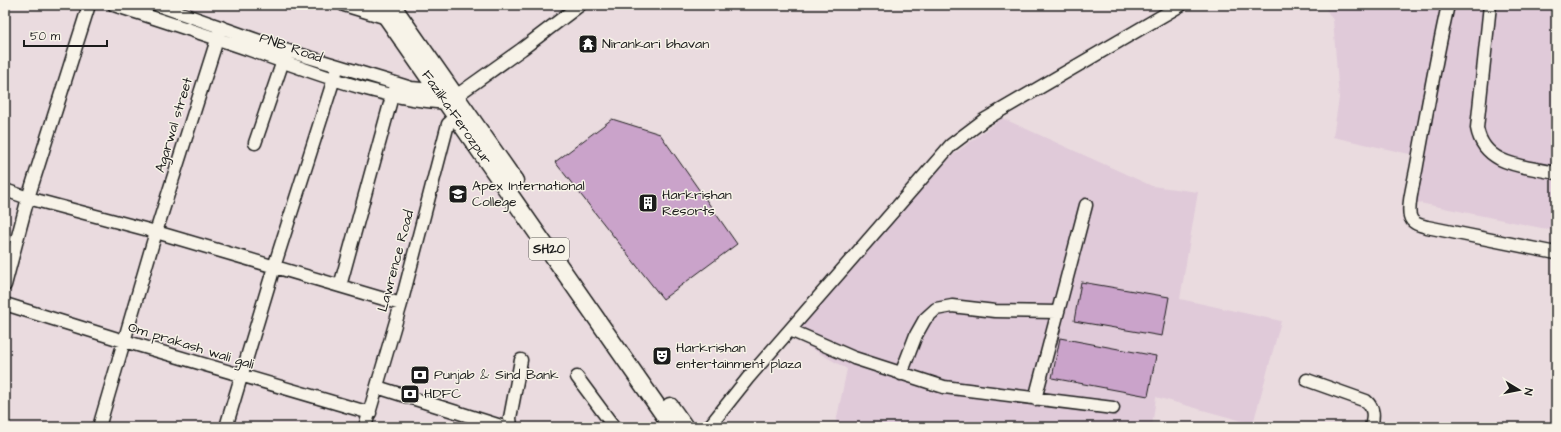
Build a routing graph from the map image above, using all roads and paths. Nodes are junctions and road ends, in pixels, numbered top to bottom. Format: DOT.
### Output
graph roads {
  1 [pos="88,5"];
  2 [pos="114,5"];
  3 [pos="158,5"];
  4 [pos="344,5"];
  5 [pos="580,5"];
  6 [pos="1181,5"];
  7 [pos="1448,5"];
  8 [pos="1490,5"];
  9 [pos="177,8"];
  10 [pos="386,9"];
  11 [pos="219,33"];
  12 [pos="285,50"];
  13 [pos="283,62"];
  14 [pos="338,66"];
  15 [pos="334,79"];
  16 [pos="395,83"];
  17 [pos="392,96"];
  18 [pos="454,102"];
  19 [pos="255,143"];
  20 [pos="1556,173"];
  21 [pos="5,190"];
  22 [pos="28,198"];
  23 [pos="1086,205"];
  24 [pos="156,232"];
  25 [pos="1556,253"];
  26 [pos="274,267"];
  27 [pos="5,285"];
  28 [pos="340,286"];
  29 [pos="5,304"];
  30 [pos="401,304"];
  31 [pos="1057,312"];
  32 [pos="790,330"];
  33 [pos="124,341"];
  34 [pos="521,360"];
  35 [pos="901,374"];
  36 [pos="241,376"];
  37 [pos="576,378"];
  38 [pos="1308,380"];
  39 [pos="377,387"];
  40 [pos="1034,399"];
  41 [pos="1113,408"];
  42 [pos="370,413"];
  43 [pos="99,427"];
  44 [pos="226,427"];
  45 [pos="365,427"];
  46 [pos="504,427"];
  47 [pos="511,427"];
  48 [pos="614,427"];
  49 [pos="672,427"];
  50 [pos="685,427"];
  51 [pos="709,427"];
  52 [pos="1371,427"];
  1 -- 22 [label="street"];
  2 -- 11 [label="street, PNB Road"];
  3 -- 9 [label="street, PNB Road"];
  4 -- 10 [label="street"];
  5 -- 18 [label="street"];
  6 -- 32 [label="street"];
  7 -- 25 [label="street"];
  8 -- 20 [label="street"];
  9 -- 11 [label="street, PNB Road"];
  10 -- 18 [label="main road, Fazilka-Ferozpur / SH20"];
  11 -- 12 [label="street, PNB Road"];
  11 -- 13 [label="street, PNB Road"];
  11 -- 24 [label="street, Agarwal street"];
  12 -- 13 [label="street"];
  12 -- 14 [label="street, PNB Road"];
  13 -- 15 [label="street, PNB Road"];
  13 -- 19 [label="street"];
  14 -- 15 [label="street"];
  14 -- 16 [label="street, PNB Road"];
  15 -- 17 [label="street, PNB Road"];
  15 -- 26 [label="street"];
  16 -- 17 [label="street"];
  16 -- 18 [label="street, PNB Road"];
  17 -- 18 [label="street, PNB Road"];
  17 -- 28 [label="street"];
  18 -- 30 [label="street, Lawrence Road"];
  18 -- 49 [label="main road, Fazilka-Ferozpur / SH20"];
  18 -- 50 [label="main road, Fazilka-Ferozpur / SH20"];
  21 -- 22 [label="street"];
  22 -- 24 [label="street"];
  22 -- 27 [label="street"];
  23 -- 31 [label="street"];
  24 -- 26 [label="street"];
  24 -- 33 [label="street, Agarwal street"];
  26 -- 28 [label="street"];
  26 -- 36 [label="street"];
  28 -- 30 [label="street"];
  29 -- 33 [label="street, Om prakash wali gali"];
  30 -- 39 [label="street, Lawrence Road"];
  31 -- 35 [label="street"];
  31 -- 40 [label="street"];
  32 -- 35 [label="street"];
  32 -- 51 [label="street"];
  33 -- 36 [label="street, Om prakash wali gali"];
  33 -- 43 [label="street, Agarwal street"];
  34 -- 47 [label="street"];
  35 -- 40 [label="street"];
  36 -- 42 [label="street, Om prakash wali gali"];
  36 -- 44 [label="street"];
  37 -- 48 [label="street"];
  38 -- 52 [label="street"];
  39 -- 42 [label="street, Lawrence Road"];
  39 -- 46 [label="street"];
  40 -- 41 [label="street"];
  42 -- 45 [label="street, Lawrence Road"];
}
